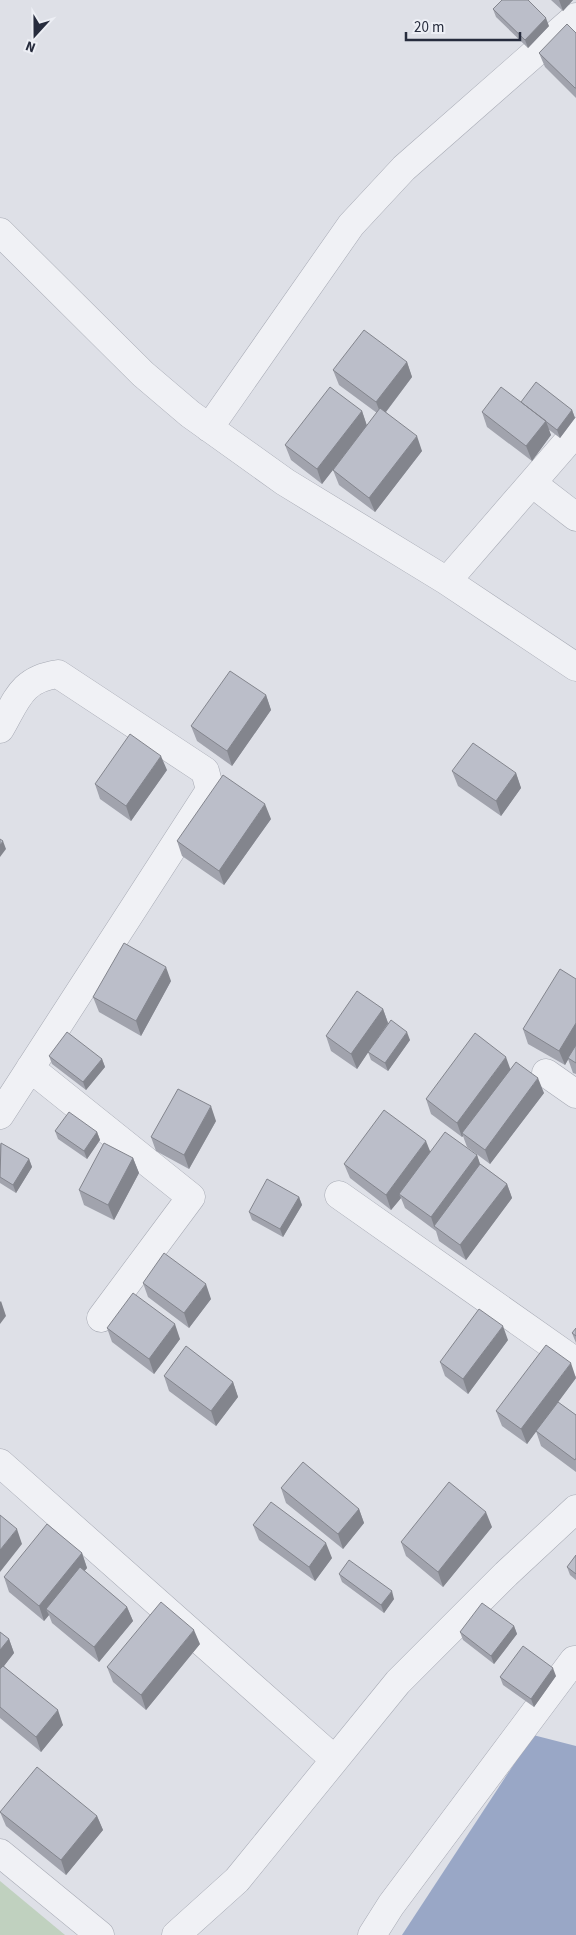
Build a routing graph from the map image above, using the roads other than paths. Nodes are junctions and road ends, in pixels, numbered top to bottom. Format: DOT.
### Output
graph roads {
  1 [pos="576,17"];
  2 [pos="0,232"];
  3 [pos="209,428"];
  4 [pos="576,432"];
  5 [pos="532,483"];
  6 [pos="576,516"];
  7 [pos="447,581"];
  8 [pos="576,667"];
  9 [pos="0,729"];
  10 [pos="30,1068"];
  11 [pos="546,1073"];
  12 [pos="576,1094"];
  13 [pos="0,1115"];
  14 [pos="339,1195"];
  15 [pos="101,1318"];
  16 [pos="576,1362"];
  17 [pos="0,1463"];
  18 [pos="571,1523"];
  19 [pos="575,1659"];
  20 [pos="334,1759"];
  21 [pos="0,1853"];
  22 [pos="100,1935"];
  23 [pos="176,1935"];
  24 [pos="372,1935"];
  1 -- 3 [label="street"];
  2 -- 3 [label="street"];
  3 -- 7 [label="street"];
  4 -- 5 [label="street"];
  5 -- 6 [label="street"];
  5 -- 7 [label="street"];
  7 -- 8 [label="street"];
  9 -- 10 [label="street"];
  10 -- 13 [label="street"];
  10 -- 15 [label="street"];
  11 -- 12 [label="street"];
  14 -- 16 [label="street"];
  17 -- 20 [label="street"];
  18 -- 20 [label="street"];
  19 -- 24 [label="street"];
  20 -- 23 [label="street"];
  21 -- 22 [label="street"];
}
